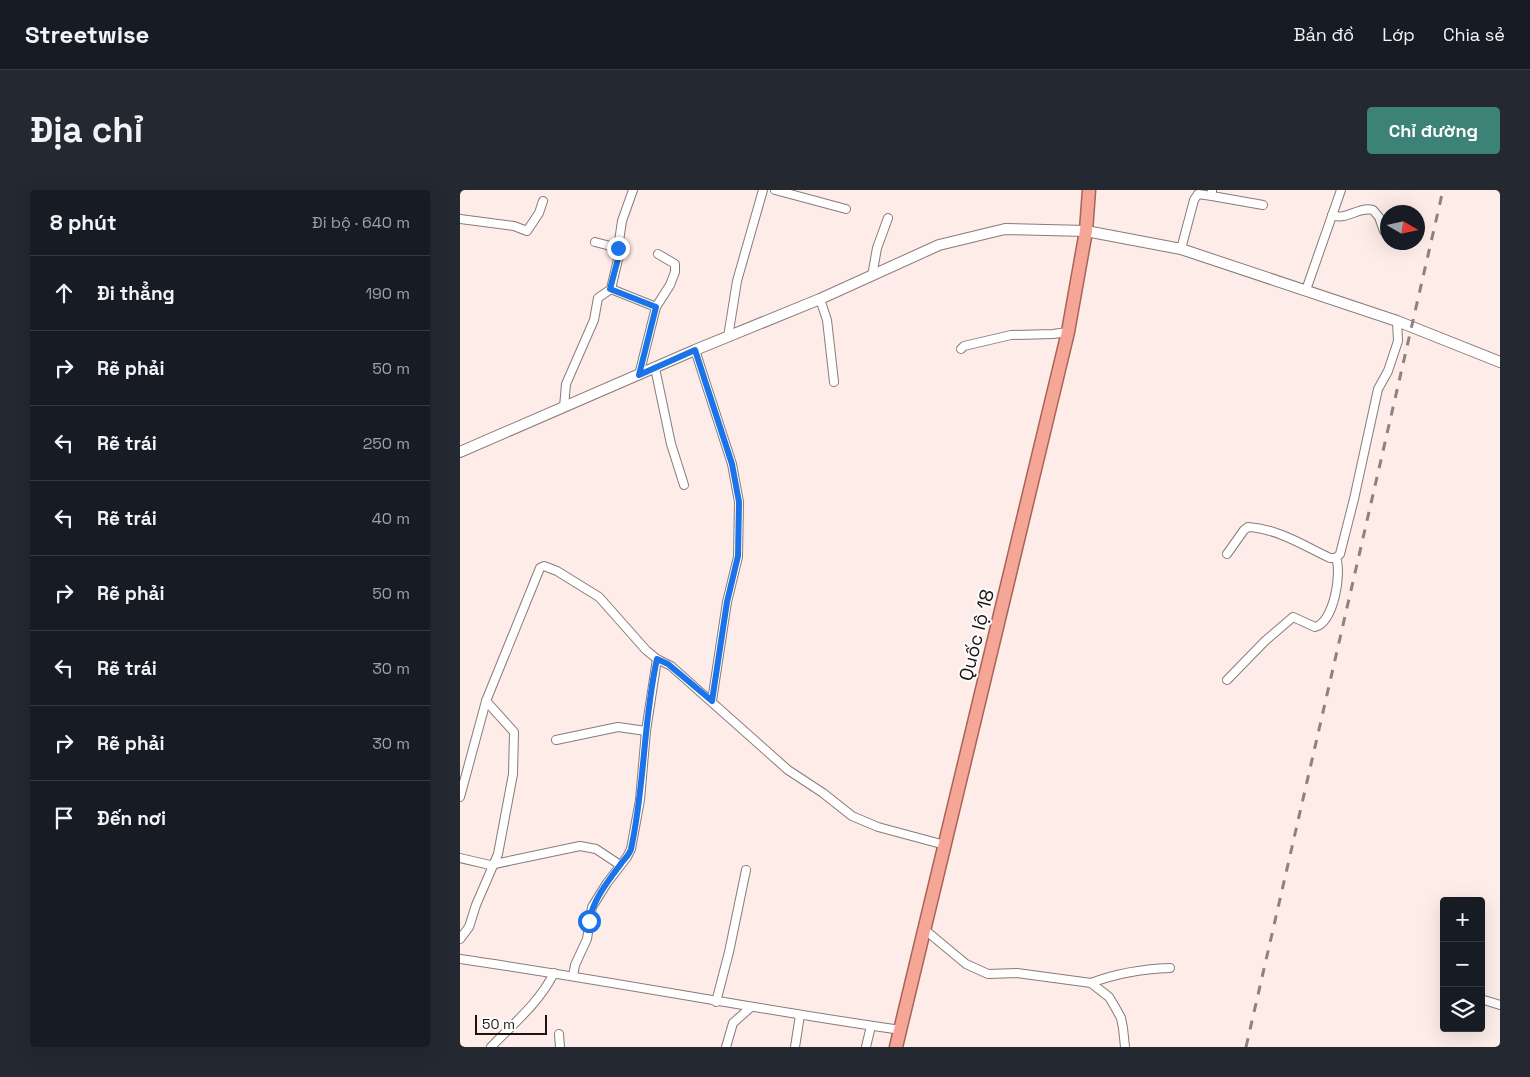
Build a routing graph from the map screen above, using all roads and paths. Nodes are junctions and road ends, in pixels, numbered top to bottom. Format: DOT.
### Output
graph roads {
  1 [pos="633,190"];
  2 [pos="763,190"];
  3 [pos="775,190"];
  4 [pos="1089,190"];
  5 [pos="1341,190"];
  6 [pos="1212,193"];
  7 [pos="544,201"];
  8 [pos="1263,204"];
  9 [pos="846,209"];
  10 [pos="1332,215"];
  11 [pos="888,218"];
  12 [pos="460,219"];
  13 [pos="1380,220"];
  14 [pos="1086,231"];
  15 [pos="595,242"];
  16 [pos="618,248"];
  17 [pos="1181,250"];
  18 [pos="658,254"];
  19 [pos="872,276"];
  20 [pos="610,289"];
  21 [pos="1306,290"];
  22 [pos="820,299"];
  23 [pos="656,307"];
  24 [pos="1397,321"];
  25 [pos="1068,332"];
  26 [pos="728,337"];
  27 [pos="961,348"];
  28 [pos="695,350"];
  29 [pos="1500,362"];
  30 [pos="655,368"];
  31 [pos="639,375"];
  32 [pos="834,382"];
  33 [pos="564,407"];
  34 [pos="460,452"];
  35 [pos="684,485"];
  36 [pos="1227,554"];
  37 [pos="1336,558"];
  38 [pos="657,659"];
  39 [pos="1226,680"];
  40 [pos="486,701"];
  41 [pos="712,701"];
  42 [pos="646,731"];
  43 [pos="556,740"];
  44 [pos="460,797"];
  45 [pos="945,845"];
  46 [pos="460,858"];
  47 [pos="494,864"];
  48 [pos="620,865"];
  49 [pos="746,870"];
  50 [pos="924,929"];
  51 [pos="460,939"];
  52 [pos="460,959"];
  53 [pos="1170,968"];
  54 [pos="554,973"];
  55 [pos="573,976"];
  56 [pos="1091,983"];
  57 [pos="1485,1000"];
  58 [pos="716,1002"];
  59 [pos="1500,1005"];
  60 [pos="751,1007"];
  61 [pos="800,1015"];
  62 [pos="871,1026"];
  63 [pos="901,1030"];
  64 [pos="559,1034"];
  65 [pos="491,1047"];
  66 [pos="560,1047"];
  67 [pos="726,1047"];
  68 [pos="794,1047"];
  69 [pos="866,1047"];
  70 [pos="896,1047"];
  71 [pos="1125,1047"];
  1 -- 16 [label="street"];
  2 -- 26 [label="street"];
  3 -- 9 [label="street"];
  4 -- 14 [label="highway, Quốc lộ 18"];
  5 -- 10 [label="street"];
  6 -- 8 [label="street"];
  6 -- 17 [label="street"];
  7 -- 12 [label="street"];
  10 -- 13 [label="street"];
  10 -- 21 [label="street"];
  11 -- 19 [label="street"];
  14 -- 17 [label="street"];
  14 -- 19 [label="street"];
  14 -- 25 [label="highway, Quốc lộ 18"];
  15 -- 16 [label="street"];
  16 -- 20 [label="street"];
  17 -- 21 [label="street"];
  18 -- 23 [label="street"];
  19 -- 22 [label="street"];
  20 -- 23 [label="street"];
  20 -- 33 [label="street"];
  21 -- 24 [label="street"];
  22 -- 26 [label="street"];
  22 -- 32 [label="street"];
  23 -- 31 [label="street"];
  24 -- 29 [label="street"];
  24 -- 37 [label="street"];
  25 -- 27 [label="street"];
  25 -- 45 [label="highway, Quốc lộ 18"];
  26 -- 28 [label="street"];
  28 -- 30 [label="street"];
  28 -- 41 [label="street"];
  30 -- 31 [label="street"];
  30 -- 35 [label="street"];
  31 -- 33 [label="street"];
  33 -- 34 [label="street"];
  36 -- 37 [label="street"];
  37 -- 39 [label="street"];
  38 -- 40 [label="street"];
  38 -- 41 [label="street"];
  38 -- 42 [label="street"];
  40 -- 44 [label="street"];
  40 -- 47 [label="street"];
  41 -- 45 [label="street"];
  42 -- 43 [label="street"];
  42 -- 48 [label="street"];
  45 -- 50 [label="highway, Quốc lộ 18"];
  46 -- 47 [label="street"];
  47 -- 48 [label="street"];
  47 -- 51 [label="street"];
  48 -- 55 [label="street"];
  49 -- 58 [label="street"];
  50 -- 56 [label="street"];
  50 -- 63 [label="highway, Quốc lộ 18"];
  52 -- 54 [label="street"];
  53 -- 56 [label="street"];
  54 -- 55 [label="street"];
  54 -- 65 [label="street"];
  55 -- 58 [label="street"];
  56 -- 71 [label="street"];
  57 -- 59 [label="street"];
  58 -- 60 [label="street"];
  60 -- 61 [label="street"];
  60 -- 67 [label="street"];
  61 -- 62 [label="street"];
  61 -- 68 [label="street"];
  62 -- 63 [label="street"];
  62 -- 69 [label="street"];
  63 -- 70 [label="highway, Quốc lộ 18"];
  64 -- 66 [label="street"];
}
